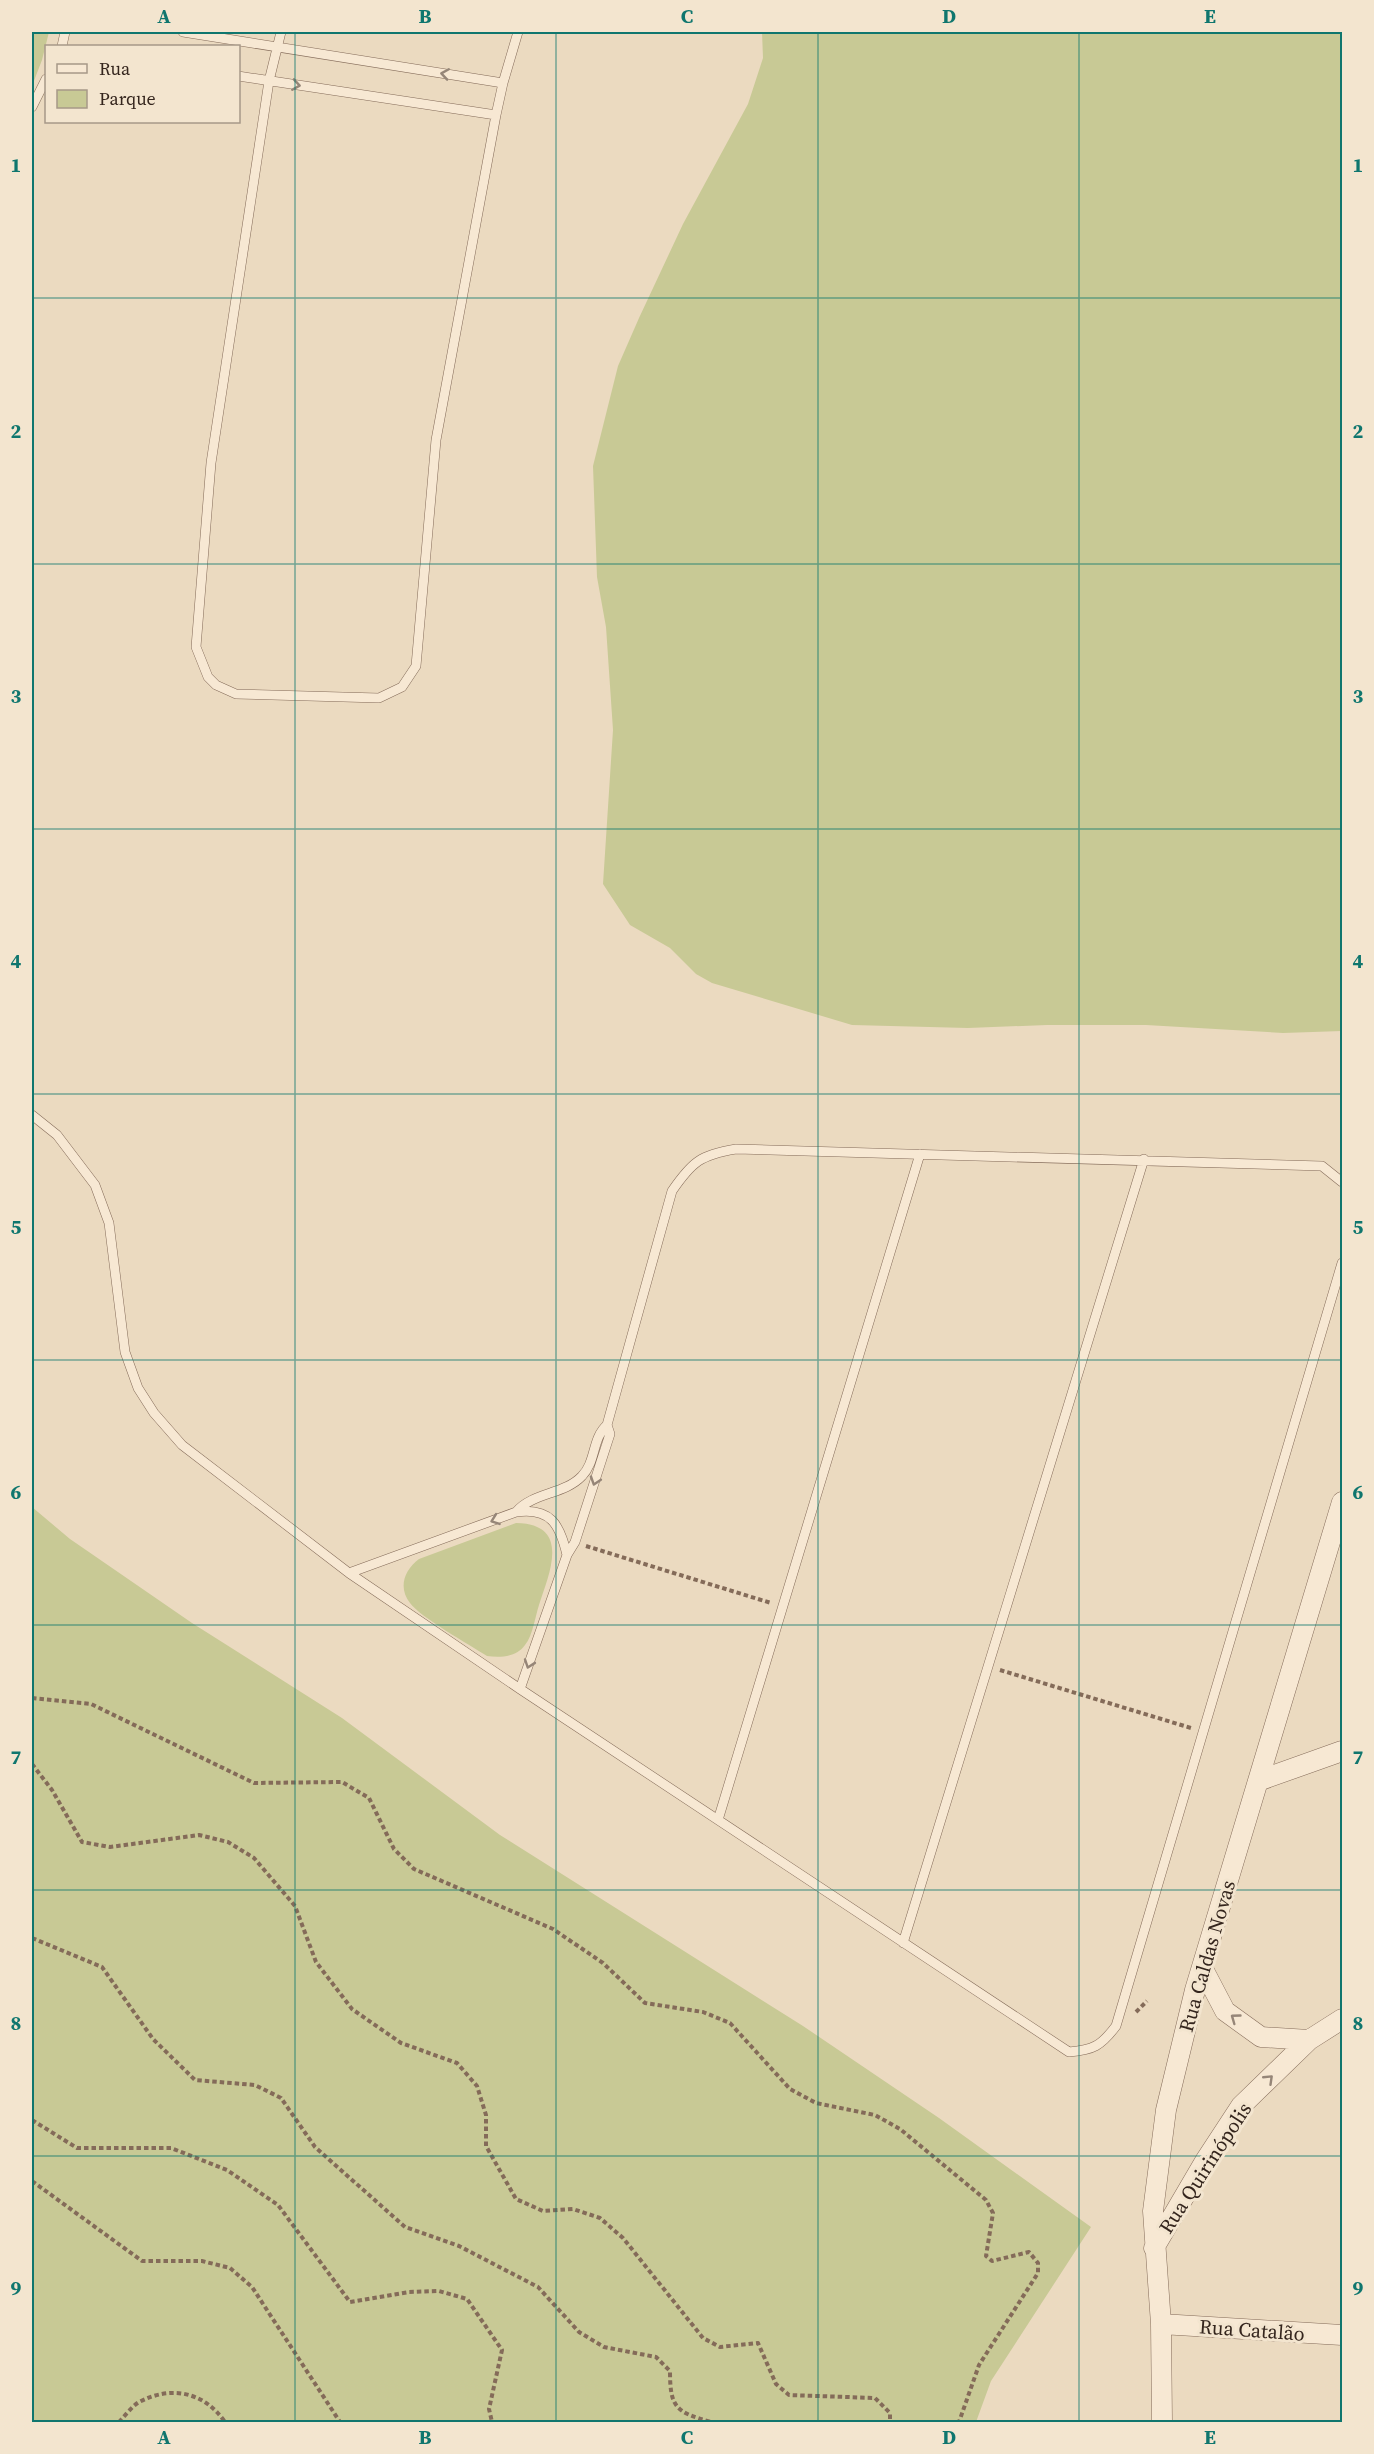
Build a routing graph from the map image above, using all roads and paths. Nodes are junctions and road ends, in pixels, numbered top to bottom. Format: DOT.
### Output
graph roads {
  1 [pos="183,32"];
  2 [pos="281,32"];
  3 [pos="518,32"];
  4 [pos="277,47"];
  5 [pos="240,76"];
  6 [pos="45,81"];
  7 [pos="270,81"];
  8 [pos="502,83"];
  9 [pos="32,107"];
  10 [pos="496,115"];
  11 [pos="32,1115"];
  12 [pos="920,1154"];
  13 [pos="1144,1160"];
  14 [pos="1342,1182"];
  15 [pos="1342,1263"];
  16 [pos="607,1425"];
  17 [pos="1342,1502"];
  18 [pos="516,1512"];
  19 [pos="575,1542"];
  20 [pos="567,1555"];
  21 [pos="349,1573"];
  22 [pos="783,1607"];
  23 [pos="988,1666"];
  24 [pos="520,1689"];
  25 [pos="32,1698"];
  26 [pos="1203,1732"];
  27 [pos="1342,1751"];
  28 [pos="32,1764"];
  29 [pos="1258,1781"];
  30 [pos="718,1820"];
  31 [pos="32,1938"];
  32 [pos="903,1943"];
  33 [pos="1202,1967"];
  34 [pos="1342,2019"];
  35 [pos="1309,2040"];
  36 [pos="32,2120"];
  37 [pos="32,2181"];
  38 [pos="1154,2248"];
  39 [pos="1161,2324"];
  40 [pos="1342,2335"];
  41 [pos="119,2422"];
  42 [pos="225,2422"];
  43 [pos="340,2422"];
  44 [pos="492,2422"];
  45 [pos="711,2422"];
  46 [pos="890,2422"];
  47 [pos="959,2422"];
  48 [pos="1162,2422"];
  1 -- 4 [label="lane"];
  2 -- 4 [label="lane"];
  3 -- 8 [label="lane"];
  4 -- 7 [label="lane"];
  8 -- 4 [label="lane, one-way"];
  5 -- 7 [label="lane"];
  6 -- 9 [label="lane"];
  7 -- 10 [label="lane, one-way"];
  7 -- 10 [label="lane"];
  8 -- 10 [label="lane"];
  11 -- 21 [label="lane"];
  12 -- 13 [label="lane"];
  12 -- 16 [label="lane"];
  12 -- 22 [label="lane"];
  13 -- 14 [label="lane"];
  13 -- 23 [label="lane"];
  15 -- 26 [label="lane"];
  16 -- 18 [label="lane"];
  16 -- 19 [label="lane, one-way"];
  17 -- 29 [label="street, Rua Caldas Novas"];
  18 -- 20 [label="lane"];
  18 -- 21 [label="lane, one-way"];
  19 -- 20 [label="lane"];
  19 -- 22 [label="path"];
  20 -- 24 [label="lane, one-way"];
  21 -- 24 [label="lane"];
  22 -- 30 [label="lane"];
  23 -- 26 [label="path"];
  23 -- 32 [label="lane"];
  24 -- 30 [label="lane"];
  25 -- 47 [label="path"];
  26 -- 32 [label="lane"];
  27 -- 29 [label="street"];
  28 -- 46 [label="path"];
  29 -- 33 [label="street, Rua Caldas Novas"];
  30 -- 32 [label="lane"];
  31 -- 45 [label="path"];
  35 -- 33 [label="street, one-way"];
  33 -- 38 [label="street, Rua Caldas Novas"];
  34 -- 35 [label="street, Rua Quirinópolis"];
  38 -- 35 [label="street, Rua Quirinópolis, one-way"];
  36 -- 44 [label="path"];
  37 -- 43 [label="path"];
  38 -- 39 [label="street, Rua Caldas Novas"];
  39 -- 40 [label="street, Rua Catalão"];
  39 -- 48 [label="street, Rua Caldas Novas"];
  41 -- 42 [label="path"];
}
